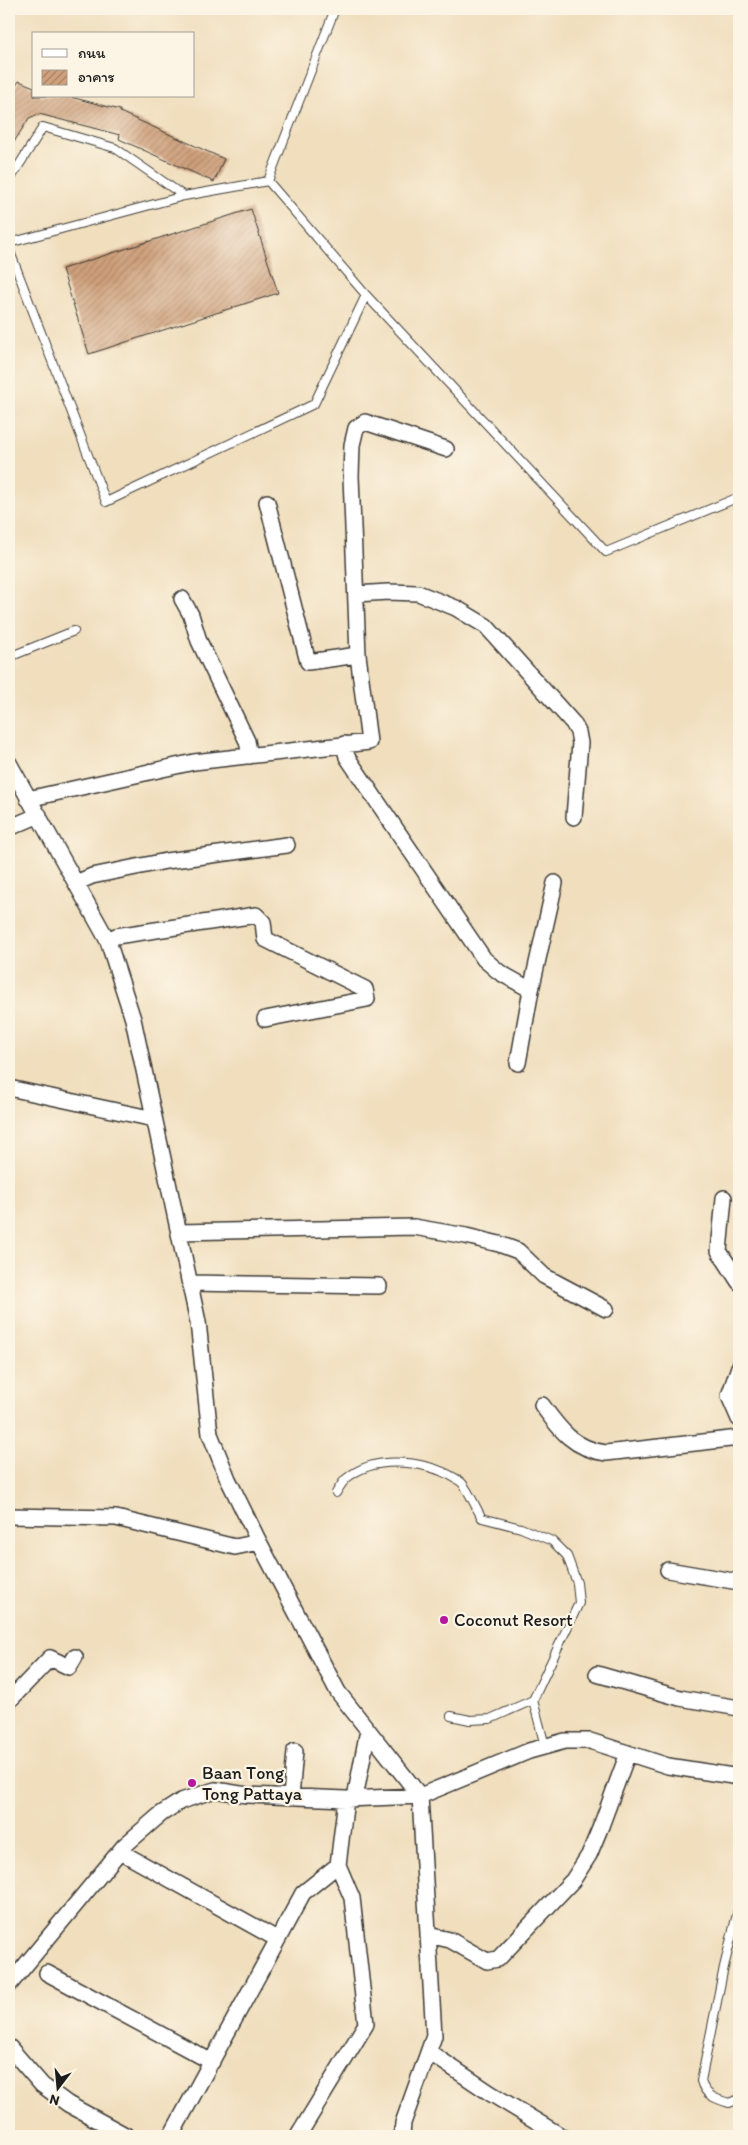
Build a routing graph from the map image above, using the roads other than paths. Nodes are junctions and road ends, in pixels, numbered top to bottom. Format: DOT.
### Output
graph roads {
  1 [pos="335,9"];
  2 [pos="9,181"];
  3 [pos="268,182"];
  4 [pos="184,196"];
  5 [pos="9,243"];
  6 [pos="9,249"];
  7 [pos="366,295"];
  8 [pos="446,449"];
  9 [pos="739,497"];
  10 [pos="267,502"];
  11 [pos="356,594"];
  12 [pos="182,599"];
  13 [pos="74,631"];
  14 [pos="358,655"];
  15 [pos="9,656"];
  16 [pos="344,744"];
  17 [pos="250,756"];
  18 [pos="9,763"];
  19 [pos="28,799"];
  20 [pos="39,815"];
  21 [pos="574,817"];
  22 [pos="9,828"];
  23 [pos="287,844"];
  24 [pos="76,883"];
  25 [pos="555,883"];
  26 [pos="108,941"];
  27 [pos="531,990"];
  28 [pos="265,1019"];
  29 [pos="518,1062"];
  30 [pos="9,1088"];
  31 [pos="154,1118"];
  32 [pos="724,1198"];
  33 [pos="179,1232"];
  34 [pos="739,1282"];
  35 [pos="190,1283"];
  36 [pos="379,1286"];
  37 [pos="606,1309"];
  38 [pos="739,1366"];
  39 [pos="542,1405"];
  40 [pos="739,1419"];
  41 [pos="739,1438"];
  42 [pos="336,1493"];
  43 [pos="9,1516"];
  44 [pos="259,1542"];
  45 [pos="668,1570"];
  46 [pos="739,1582"];
  47 [pos="76,1657"];
  48 [pos="597,1674"];
  49 [pos="533,1700"];
  50 [pos="9,1701"];
  51 [pos="739,1708"];
  52 [pos="451,1716"];
  53 [pos="368,1730"];
  54 [pos="545,1746"];
  55 [pos="295,1751"];
  56 [pos="628,1753"];
  57 [pos="739,1777"];
  58 [pos="420,1796"];
  59 [pos="291,1797"];
  60 [pos="351,1799"];
  61 [pos="128,1856"];
  62 [pos="338,1866"];
  63 [pos="739,1906"];
  64 [pos="428,1935"];
  65 [pos="276,1940"];
  66 [pos="13,1968"];
  67 [pos="47,1973"];
  68 [pos="9,1985"];
  69 [pos="9,2046"];
  70 [pos="429,2052"];
  71 [pos="212,2062"];
  72 [pos="739,2099"];
  73 [pos="172,2134"];
  74 [pos="127,2136"];
  75 [pos="298,2136"];
  76 [pos="402,2136"];
  77 [pos="561,2136"];
  1 -- 3 [label="lane"];
  2 -- 4 [label="lane"];
  3 -- 4 [label="lane"];
  3 -- 7 [label="lane"];
  4 -- 5 [label="lane"];
  6 -- 7 [label="lane"];
  7 -- 9 [label="lane"];
  8 -- 11 [label="street"];
  10 -- 14 [label="street"];
  11 -- 14 [label="street"];
  11 -- 21 [label="street"];
  12 -- 17 [label="street"];
  13 -- 15 [label="lane"];
  14 -- 16 [label="street"];
  16 -- 17 [label="street"];
  16 -- 27 [label="street"];
  17 -- 19 [label="street"];
  18 -- 19 [label="street"];
  19 -- 20 [label="street"];
  20 -- 22 [label="street"];
  20 -- 24 [label="street"];
  23 -- 24 [label="street"];
  24 -- 26 [label="street"];
  25 -- 27 [label="street"];
  26 -- 28 [label="street"];
  26 -- 31 [label="street"];
  27 -- 29 [label="street"];
  30 -- 31 [label="street"];
  31 -- 33 [label="street"];
  32 -- 34 [label="street"];
  33 -- 35 [label="street"];
  33 -- 37 [label="street"];
  35 -- 36 [label="street"];
  35 -- 44 [label="street"];
  38 -- 40 [label="street"];
  39 -- 41 [label="street"];
  42 -- 49 [label="lane"];
  43 -- 44 [label="street"];
  44 -- 53 [label="street"];
  45 -- 46 [label="street"];
  47 -- 50 [label="street"];
  48 -- 51 [label="street"];
  49 -- 52 [label="lane"];
  49 -- 54 [label="lane"];
  53 -- 58 [label="street"];
  53 -- 60 [label="street"];
  54 -- 56 [label="street"];
  54 -- 58 [label="street"];
  55 -- 59 [label="street"];
  56 -- 57 [label="street"];
  56 -- 64 [label="street"];
  58 -- 60 [label="street"];
  58 -- 64 [label="street"];
  59 -- 60 [label="street"];
  59 -- 66 [label="street"];
  60 -- 62 [label="street"];
  61 -- 65 [label="street"];
  62 -- 65 [label="street"];
  62 -- 75 [label="street"];
  63 -- 72 [label="lane"];
  64 -- 70 [label="street"];
  65 -- 71 [label="street"];
  66 -- 68 [label="street"];
  67 -- 71 [label="street"];
  69 -- 74 [label="street"];
  70 -- 76 [label="street"];
  70 -- 77 [label="street"];
  71 -- 73 [label="street"];
}
